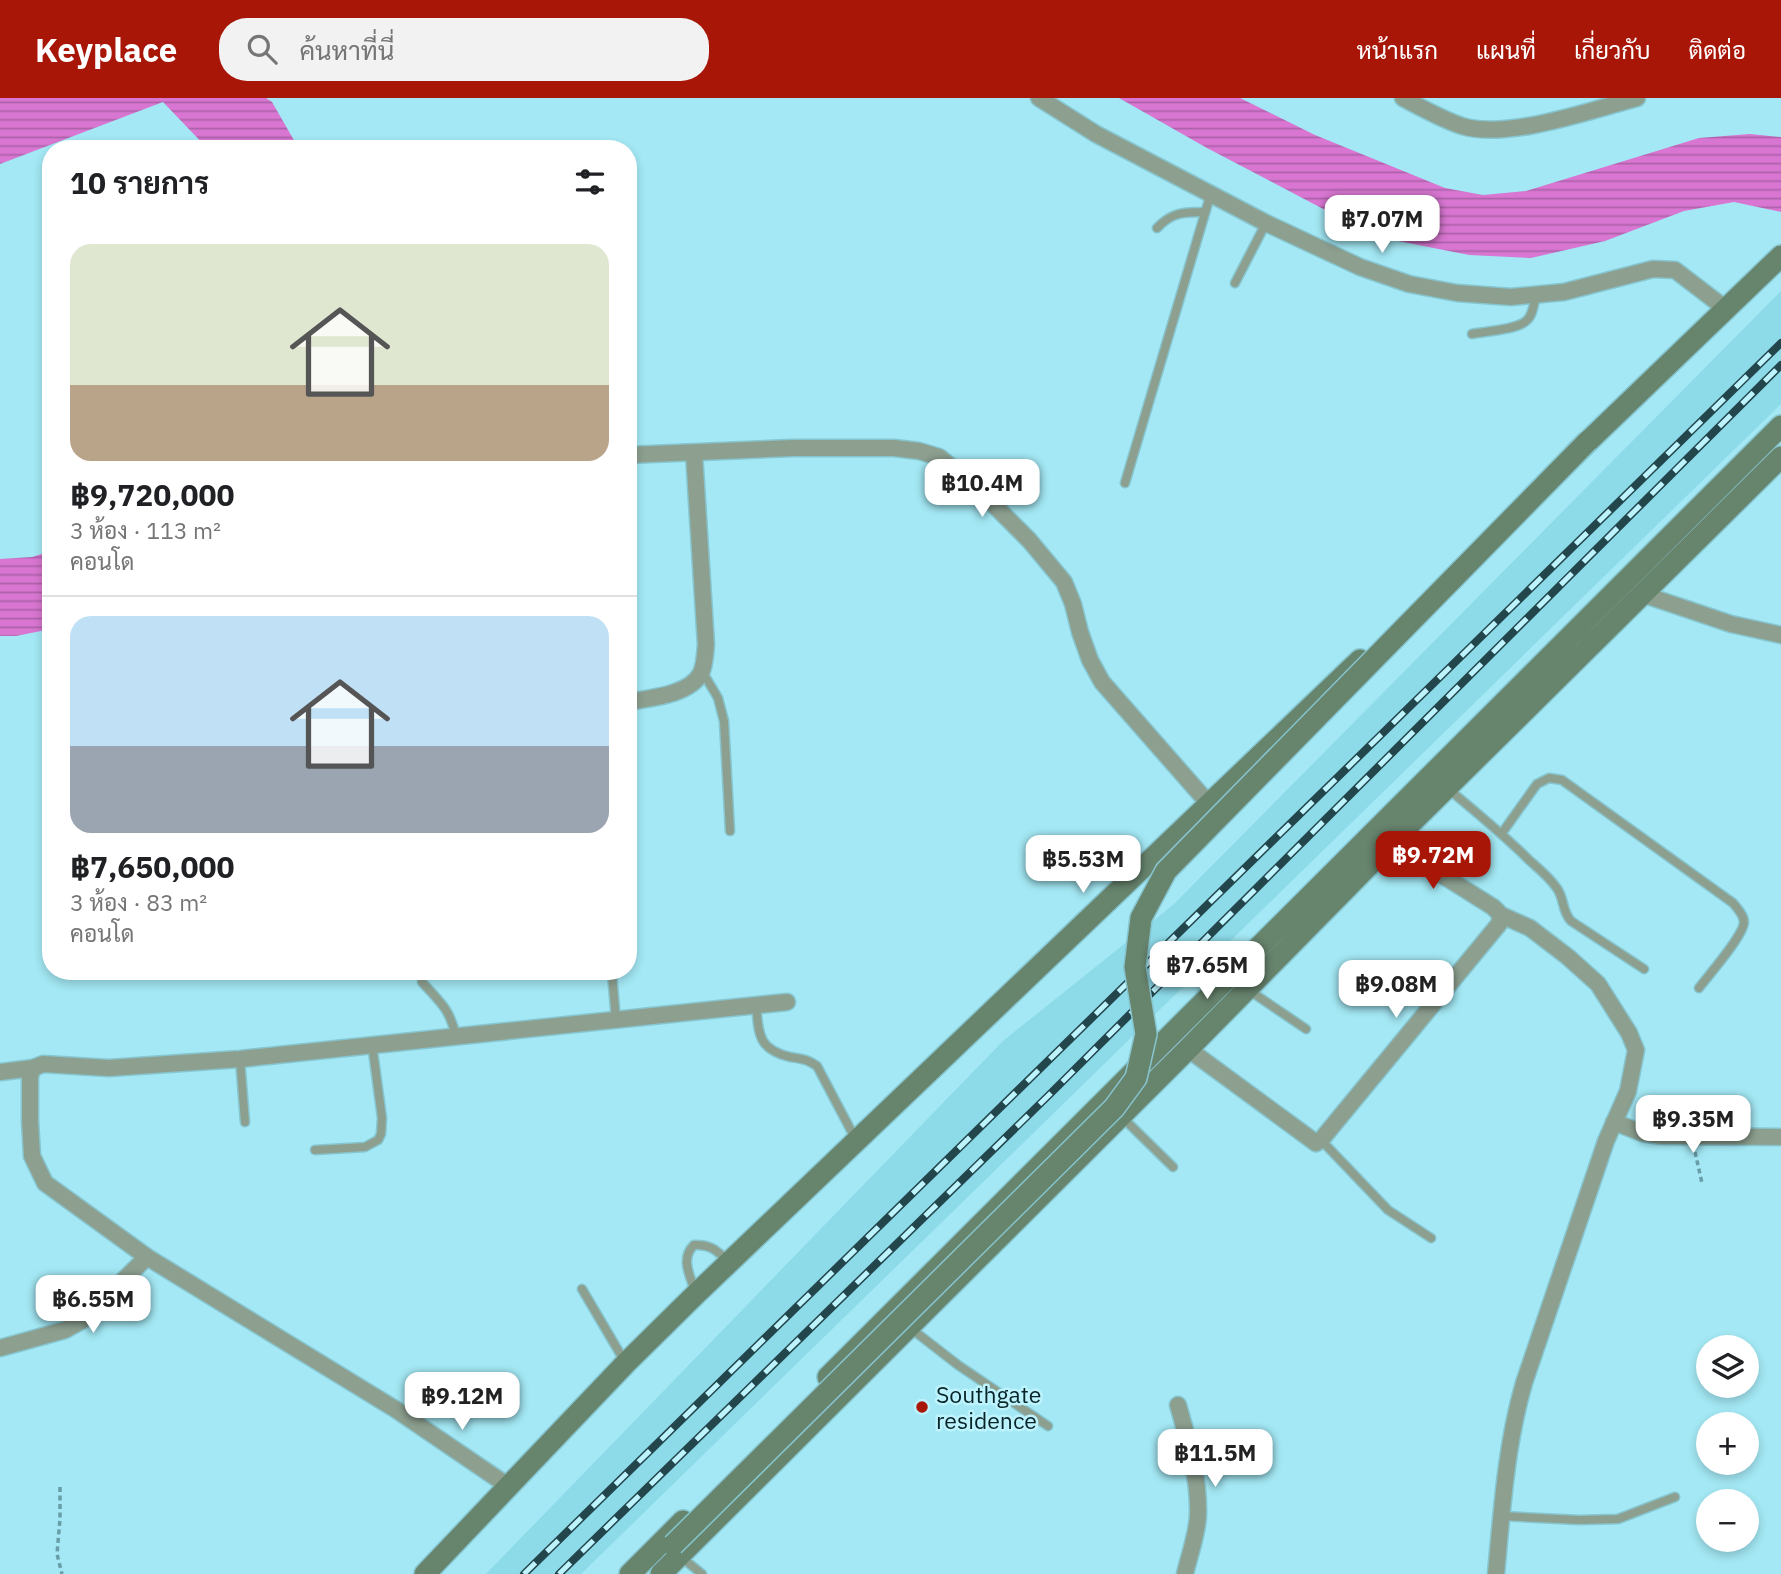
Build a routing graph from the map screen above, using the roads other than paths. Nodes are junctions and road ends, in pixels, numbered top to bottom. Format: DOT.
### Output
graph roads {
  1 [pos="1039,98"];
  2 [pos="1403,98"];
  3 [pos="1637,98"];
  4 [pos="1211,193"];
  5 [pos="1205,212"];
  6 [pos="1266,223"];
  7 [pos="1157,229"];
  8 [pos="1781,257"];
  9 [pos="1234,283"];
  10 [pos="1536,295"];
  11 [pos="1726,309"];
  12 [pos="1472,334"];
  13 [pos="1781,426"];
  14 [pos="1588,441"];
  15 [pos="694,453"];
  16 [pos="637,455"];
  17 [pos="1781,457"];
  18 [pos="1125,483"];
  19 [pos="1642,594"];
  20 [pos="1781,635"];
  21 [pos="702,671"];
  22 [pos="637,700"];
  23 [pos="1440,780"];
  24 [pos="1209,804"];
  25 [pos="730,831"];
  26 [pos="1502,833"];
  27 [pos="1391,843"];
  28 [pos="1500,915"];
  29 [pos="1644,969"];
  30 [pos="613,980"];
  31 [pos="422,982"];
  32 [pos="1699,988"];
  33 [pos="1247,989"];
  34 [pos="787,1002"];
  35 [pos="756,1005"];
  36 [pos="616,1020"];
  37 [pos="1306,1029"];
  38 [pos="456,1036"];
  39 [pos="372,1044"];
  40 [pos="1188,1049"];
  41 [pos="240,1059"];
  42 [pos="33,1068"];
  43 [pos="0,1072"];
  44 [pos="1121,1116"];
  45 [pos="245,1122"];
  46 [pos="1614,1122"];
  47 [pos="1781,1137"];
  48 [pos="1321,1140"];
  49 [pos="857,1141"];
  50 [pos="316,1150"];
  51 [pos="1173,1167"];
  52 [pos="1431,1238"];
  53 [pos="147,1257"];
  54 [pos="730,1262"];
  55 [pos="582,1289"];
  56 [pos="696,1294"];
  57 [pos="909,1327"];
  58 [pos="0,1348"];
  59 [pos="626,1363"];
  60 [pos="1178,1405"];
  61 [pos="1048,1426"];
  62 [pos="508,1486"];
  63 [pos="1675,1497"];
  64 [pos="1502,1516"];
  65 [pos="676,1550"];
  66 [pos="638,1566"];
  67 [pos="663,1573"];
  68 [pos="425,1574"];
  69 [pos="702,1574"];
  70 [pos="1185,1574"];
  71 [pos="1496,1574"];
  1 -- 4 [label="street"];
  2 -- 3 [label="street"];
  4 -- 5 [label="lane"];
  4 -- 6 [label="street"];
  5 -- 7 [label="lane"];
  5 -- 18 [label="lane"];
  6 -- 9 [label="lane"];
  6 -- 10 [label="street"];
  8 -- 11 [label="street"];
  10 -- 11 [label="street"];
  10 -- 12 [label="lane"];
  11 -- 14 [label="street"];
  13 -- 23 [label="street"];
  14 -- 24 [label="street"];
  14 -- 65 [label="street, bridge"];
  15 -- 16 [label="street"];
  15 -- 21 [label="street"];
  15 -- 24 [label="street"];
  17 -- 19 [label="street"];
  19 -- 20 [label="street"];
  19 -- 23 [label="street"];
  21 -- 22 [label="street"];
  21 -- 25 [label="lane"];
  23 -- 26 [label="lane"];
  23 -- 27 [label="street"];
  23 -- 66 [label="street"];
  24 -- 49 [label="street"];
  26 -- 29 [label="lane"];
  26 -- 32 [label="lane"];
  27 -- 28 [label="street"];
  27 -- 33 [label="street"];
  28 -- 46 [label="street"];
  28 -- 48 [label="street"];
  30 -- 36 [label="lane"];
  31 -- 38 [label="lane"];
  33 -- 37 [label="lane"];
  33 -- 40 [label="street"];
  34 -- 35 [label="street"];
  35 -- 36 [label="street"];
  35 -- 49 [label="lane"];
  36 -- 38 [label="street"];
  38 -- 39 [label="street"];
  39 -- 41 [label="street"];
  39 -- 50 [label="lane"];
  40 -- 44 [label="street"];
  40 -- 48 [label="street"];
  41 -- 42 [label="street"];
  41 -- 45 [label="lane"];
  42 -- 43 [label="street"];
  42 -- 53 [label="street"];
  44 -- 51 [label="lane"];
  44 -- 57 [label="street"];
  46 -- 47 [label="street"];
  46 -- 64 [label="street"];
  48 -- 52 [label="lane"];
  49 -- 54 [label="street"];
  53 -- 58 [label="street"];
  53 -- 62 [label="street"];
  54 -- 56 [label="street"];
  54 -- 56 [label="lane"];
  55 -- 59 [label="lane"];
  56 -- 59 [label="street"];
  57 -- 61 [label="lane"];
  57 -- 65 [label="street"];
  59 -- 62 [label="street"];
  60 -- 70 [label="street"];
  62 -- 68 [label="street"];
  63 -- 64 [label="lane"];
  64 -- 71 [label="street"];
  65 -- 66 [label="street"];
  65 -- 67 [label="street"];
  65 -- 69 [label="lane"];
}
